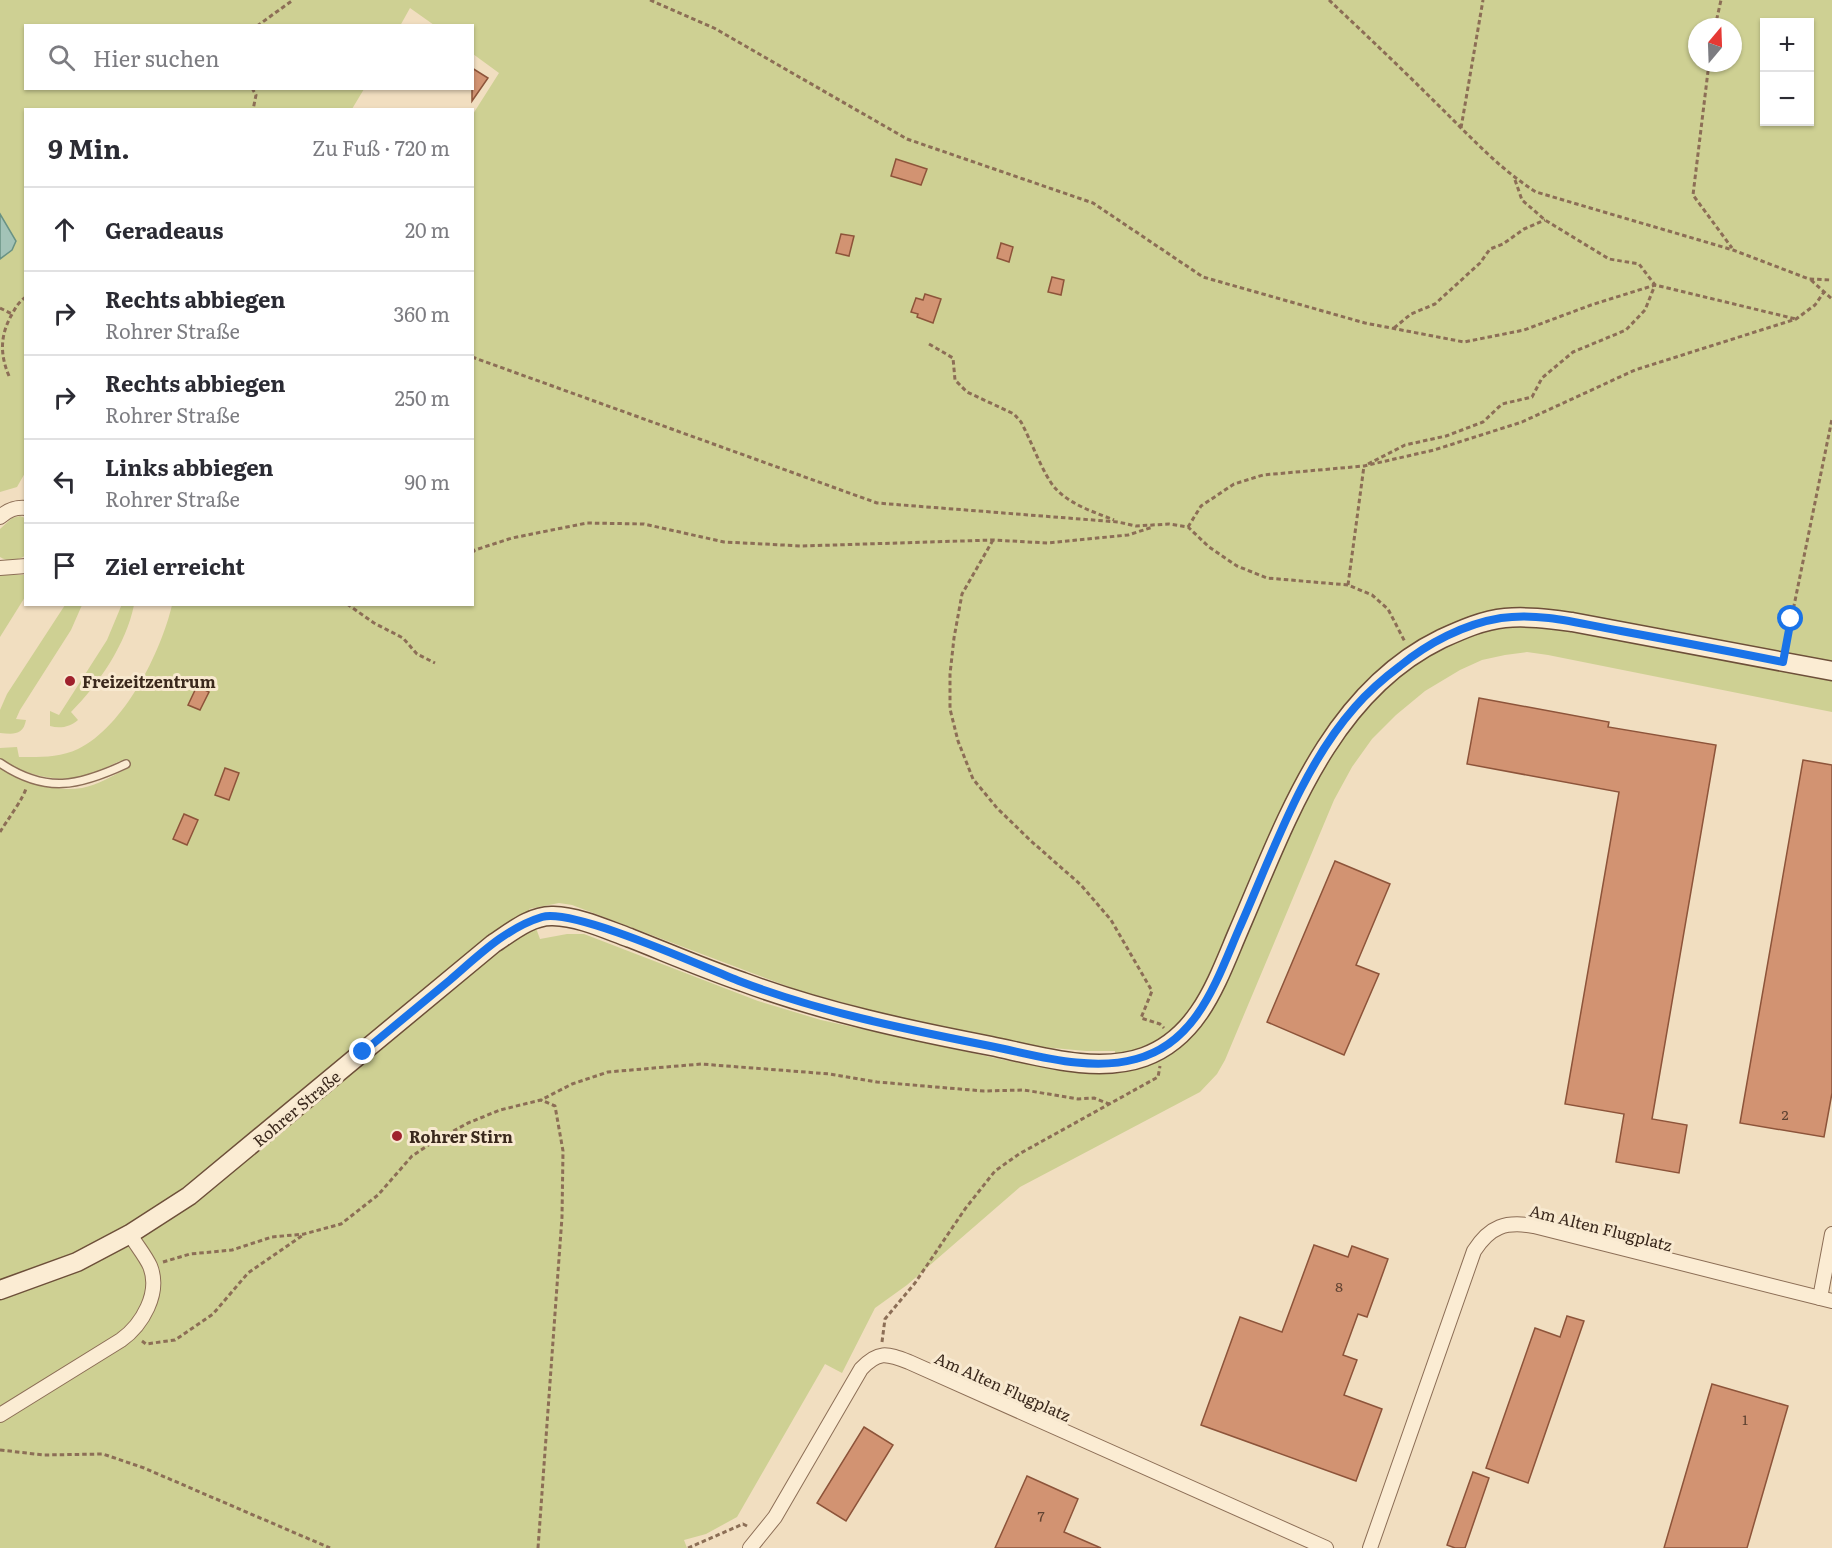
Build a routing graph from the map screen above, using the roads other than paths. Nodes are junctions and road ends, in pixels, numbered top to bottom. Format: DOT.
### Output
graph roads {
  1 [pos="24,508"];
  2 [pos="0,517"];
  3 [pos="24,566"];
  4 [pos="0,568"];
  5 [pos="1832,671"];
  6 [pos="0,763"];
  7 [pos="126,764"];
  8 [pos="130,1234"];
  9 [pos="1832,1234"];
  10 [pos="0,1290"];
  11 [pos="1826,1299"];
  12 [pos="0,1415"];
  13 [pos="1372,1542"];
  14 [pos="750,1548"];
  15 [pos="1326,1548"];
  16 [pos="1358,1548"];
  1 -- 2 [label="street"];
  3 -- 4 [label="street"];
  5 -- 8 [label="main road, Rohrer Straße"];
  6 -- 7 [label="lane"];
  8 -- 10 [label="main road, Rohrer Straße"];
  8 -- 12 [label="street"];
  9 -- 11 [label="street, Am Alten Flugplatz"];
  11 -- 13 [label="street, Am Alten Flugplatz"];
  13 -- 16 [label="street, Am Alten Flugplatz"];
  14 -- 15 [label="street, Am Alten Flugplatz"];
}
